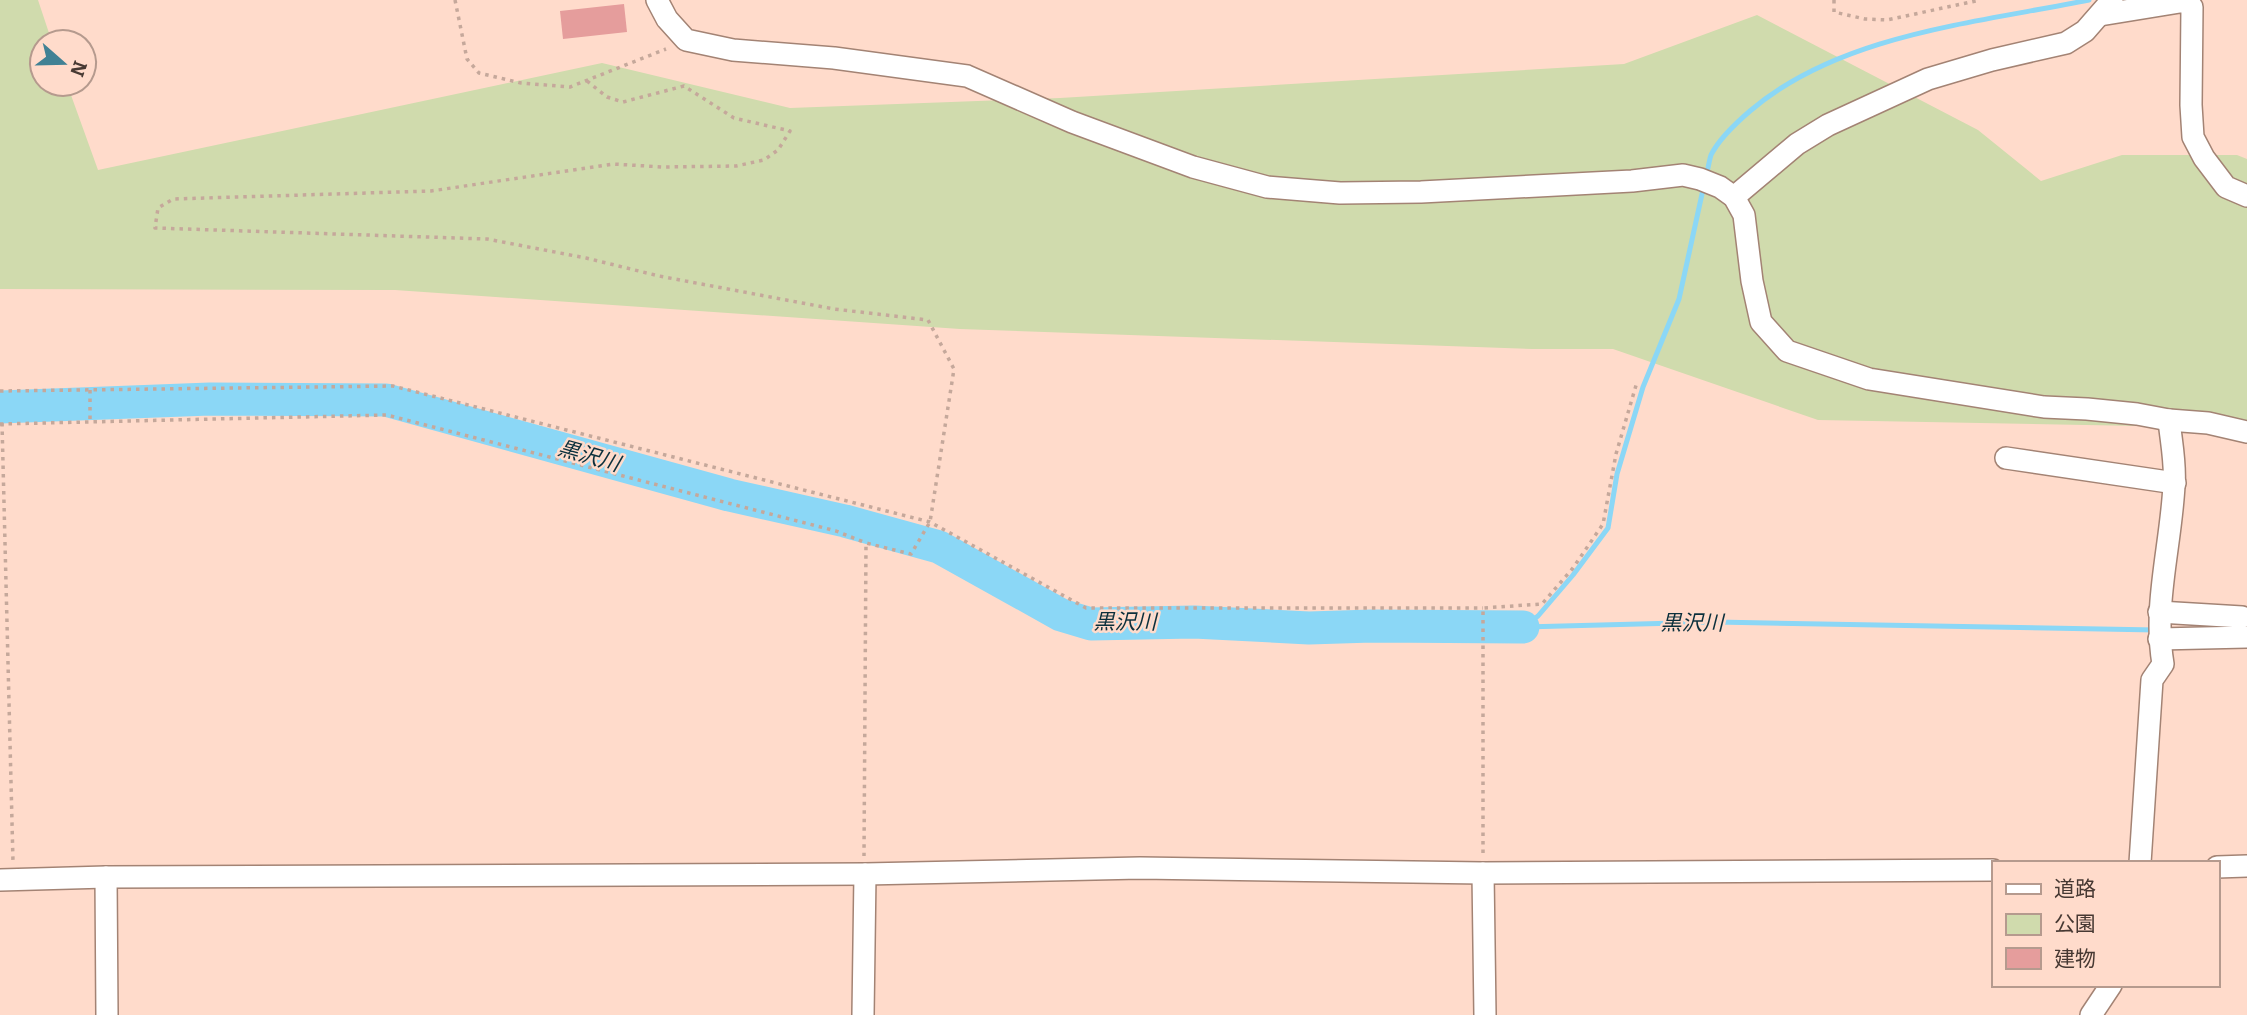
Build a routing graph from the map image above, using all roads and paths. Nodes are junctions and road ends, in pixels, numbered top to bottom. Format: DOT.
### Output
graph roads {
  1 [pos="455,0"];
  2 [pos="657,0"];
  3 [pos="1834,0"];
  4 [pos="1980,0"];
  5 [pos="2106,7"];
  6 [pos="686,40"];
  7 [pos="587,81"];
  8 [pos="2247,196"];
  9 [pos="1734,197"];
  10 [pos="1637,382"];
  11 [pos="90,390"];
  12 [pos="0,391"];
  13 [pos="2169,420"];
  14 [pos="1,423"];
  15 [pos="90,423"];
  16 [pos="2247,432"];
  17 [pos="2006,458"];
  18 [pos="2175,483"];
  19 [pos="930,522"];
  20 [pos="866,543"];
  21 [pos="1483,608"];
  22 [pos="2159,612"];
  23 [pos="2245,627"];
  24 [pos="2159,639"];
  25 [pos="2140,861"];
  26 [pos="2247,866"];
  27 [pos="2219,867"];
  28 [pos="1992,870"];
  29 [pos="1483,873"];
  30 [pos="865,874"];
  31 [pos="106,877"];
  32 [pos="7,879"];
  33 [pos="2110,987"];
  34 [pos="107,1015"];
  35 [pos="863,1015"];
  36 [pos="1485,1015"];
  37 [pos="2091,1015"];
  1 -- 7 [label="path"];
  2 -- 6 [label="street"];
  3 -- 4 [label="path"];
  5 -- 8 [label="street"];
  5 -- 9 [label="street"];
  6 -- 7 [label="path"];
  6 -- 9 [label="street"];
  7 -- 19 [label="path"];
  9 -- 13 [label="street"];
  10 -- 21 [label="path"];
  11 -- 12 [label="path"];
  11 -- 15 [label="path"];
  11 -- 19 [label="path"];
  13 -- 16 [label="street"];
  13 -- 18 [label="street"];
  14 -- 15 [label="path"];
  14 -- 32 [label="path"];
  15 -- 20 [label="path"];
  17 -- 18 [label="street"];
  18 -- 22 [label="street"];
  19 -- 20 [label="path"];
  19 -- 21 [label="path"];
  20 -- 30 [label="path"];
  21 -- 29 [label="path"];
  22 -- 23 [label="street"];
  22 -- 24 [label="street"];
  23 -- 24 [label="street"];
  24 -- 25 [label="street"];
  26 -- 27 [label="street"];
  28 -- 29 [label="street"];
  29 -- 30 [label="street"];
  29 -- 36 [label="street"];
  30 -- 31 [label="street"];
  30 -- 35 [label="street"];
  31 -- 32 [label="street"];
  31 -- 34 [label="street"];
  33 -- 37 [label="street"];
}
